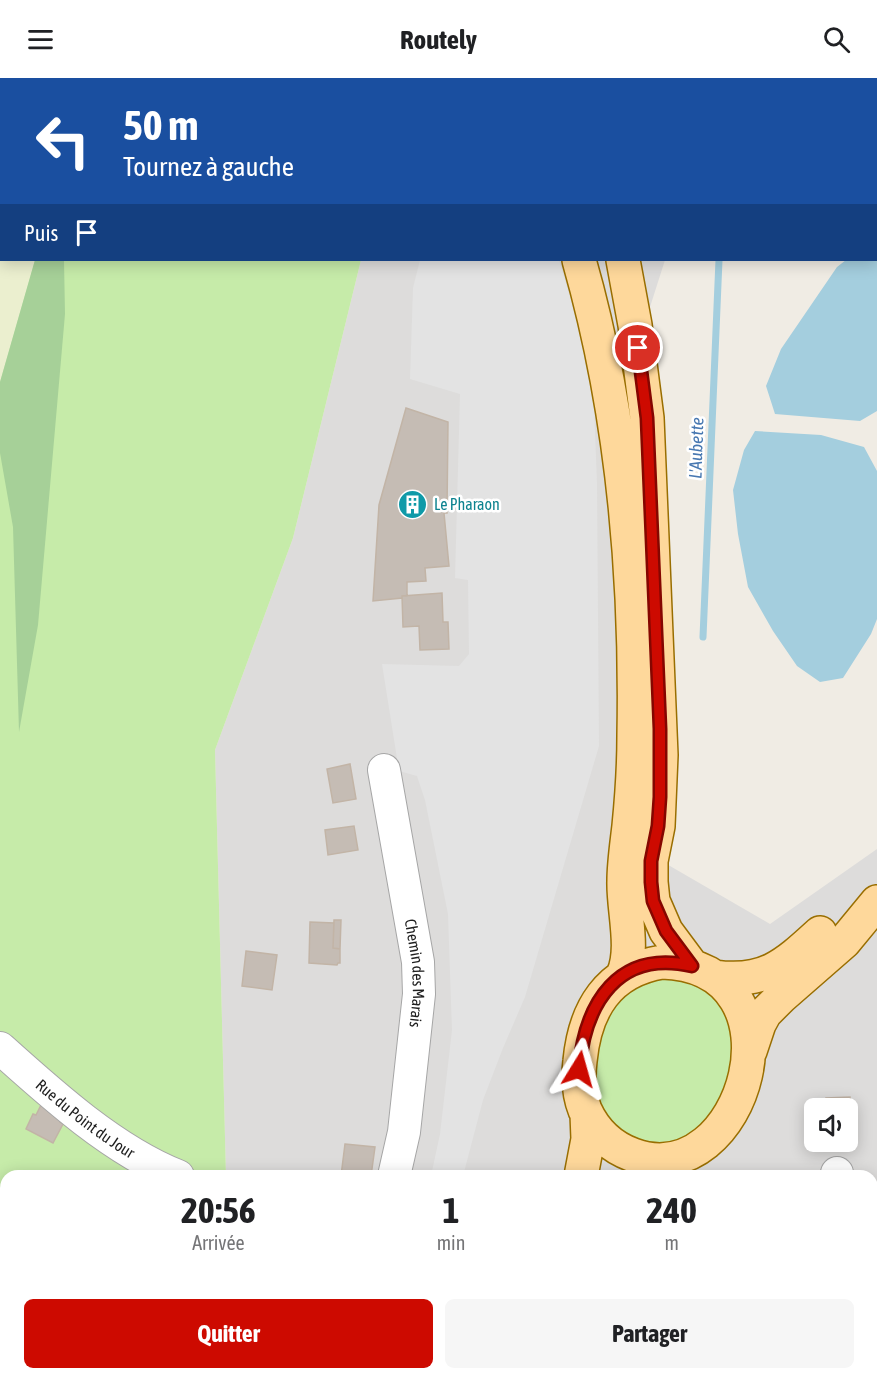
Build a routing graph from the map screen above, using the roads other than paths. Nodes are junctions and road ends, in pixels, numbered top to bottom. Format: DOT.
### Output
graph roads {
  1 [pos="579,261"];
  2 [pos="623,261"];
  3 [pos="647,702"];
  4 [pos="384,770"];
  5 [pos="877,882"];
  6 [pos="877,903"];
  7 [pos="704,971"];
  8 [pos="623,975"];
  9 [pos="0,1048"];
  10 [pos="748,1056"];
  11 [pos="587,1114"];
  12 [pos="661,1159"];
  13 [pos="166,1170"];
  14 [pos="395,1170"];
  15 [pos="582,1170"];
  16 [pos="640,1170"];
  1 -- 3 [label="main road"];
  2 -- 3 [label="main road"];
  3 -- 7 [label="main road"];
  3 -- 8 [label="main road"];
  4 -- 14 [label="street, Chemin des Marais"];
  5 -- 7 [label="main road"];
  6 -- 10 [label="main road"];
  7 -- 8 [label="main road"];
  7 -- 10 [label="main road"];
  8 -- 11 [label="main road"];
  9 -- 13 [label="street, Rue du Point du Jour"];
  10 -- 12 [label="main road"];
  11 -- 12 [label="main road"];
  11 -- 15 [label="main road"];
  12 -- 16 [label="main road"];
}
